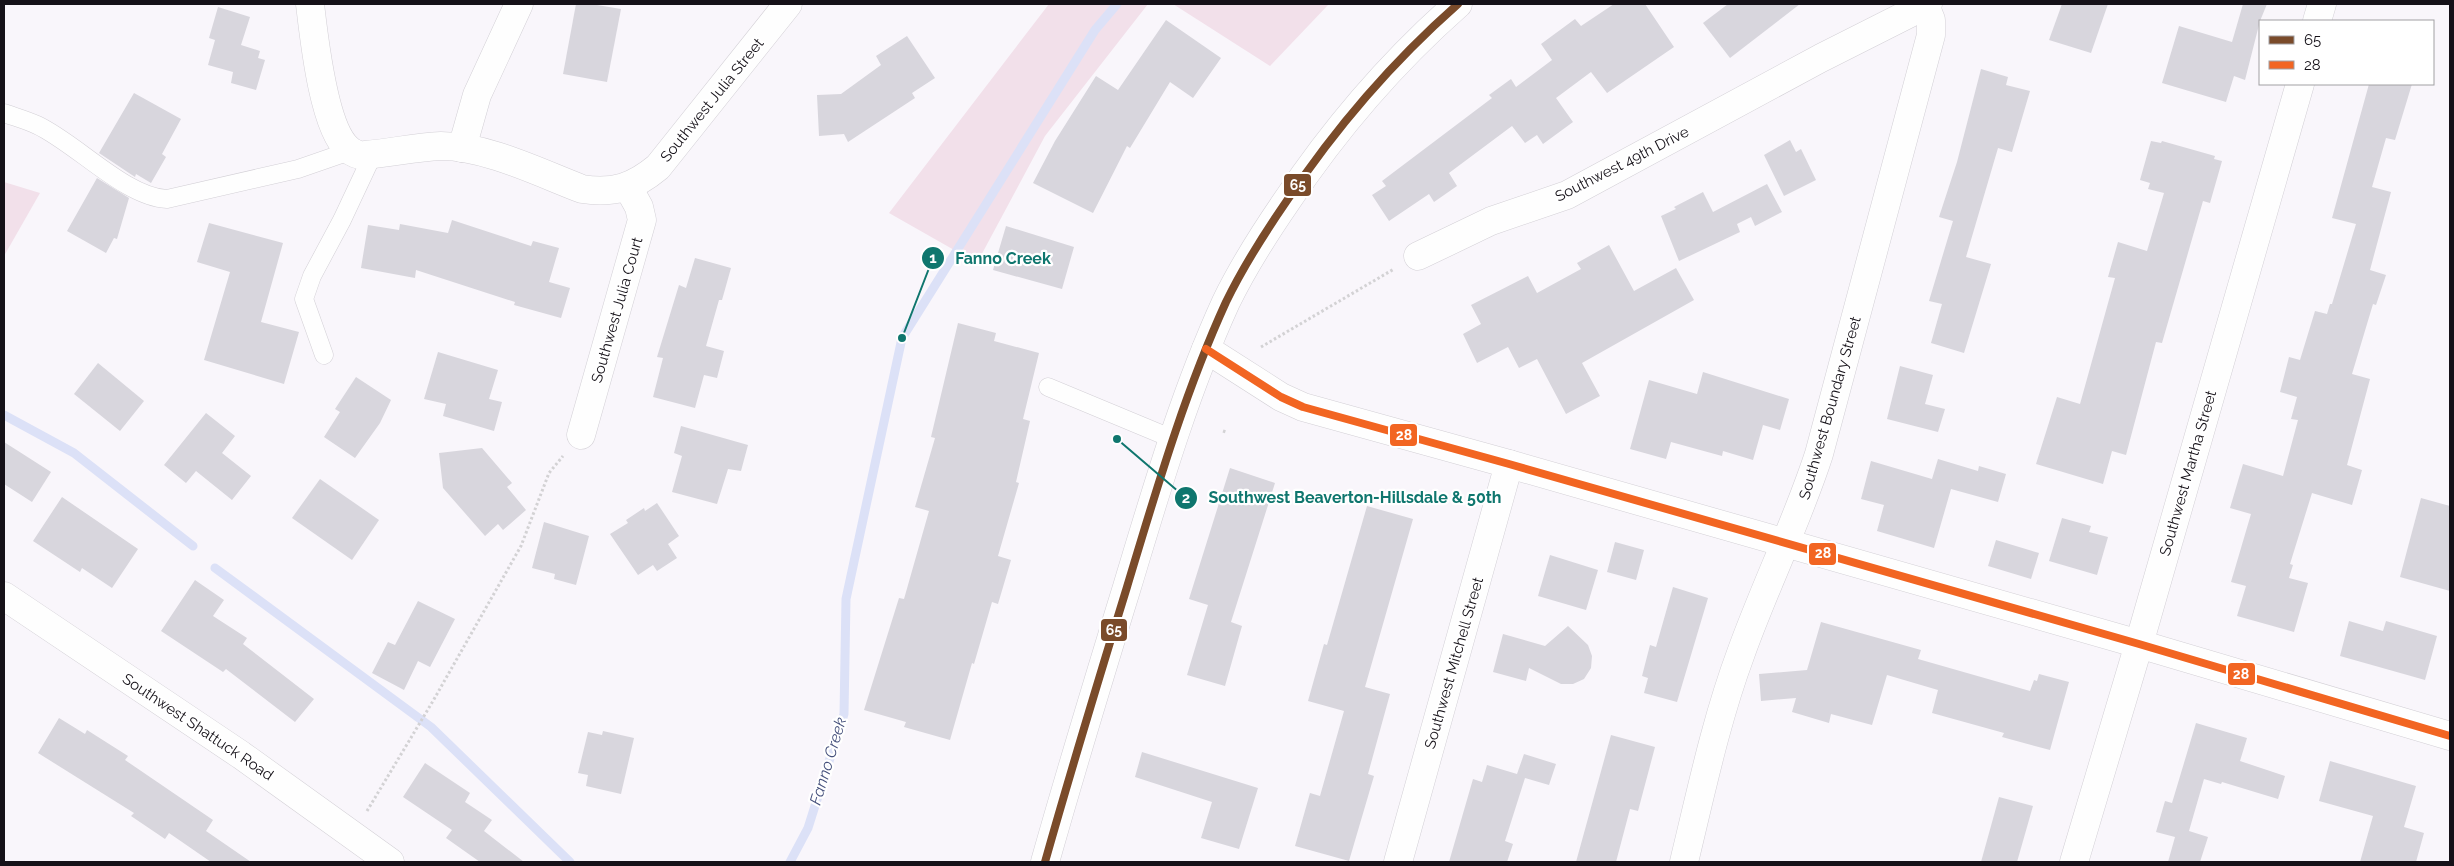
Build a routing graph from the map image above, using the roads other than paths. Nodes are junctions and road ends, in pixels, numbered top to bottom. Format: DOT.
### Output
graph roads {
  1 [pos="310,4"];
  2 [pos="519,4"];
  3 [pos="788,4"];
  4 [pos="1458,4"];
  5 [pos="1927,4"];
  6 [pos="2322,4"];
  7 [pos="2317,20"];
  8 [pos="2300,85"];
  9 [pos="4,113"];
  10 [pos="462,148"];
  11 [pos="361,152"];
  12 [pos="628,187"];
  13 [pos="1418,256"];
  14 [pos="1206,350"];
  15 [pos="324,355"];
  16 [pos="1048,387"];
  17 [pos="581,435"];
  18 [pos="1173,439"];
  19 [pos="1509,464"];
  20 [pos="1786,544"];
  21 [pos="4,596"];
  22 [pos="2139,644"];
  23 [pos="2450,736"];
  24 [pos="390,862"];
  25 [pos="1046,862"];
  26 [pos="1398,862"];
  27 [pos="1684,862"];
  28 [pos="2074,862"];
  1 -- 11 [label="street"];
  2 -- 10 [label="street"];
  3 -- 12 [label="street, Southwest Julia Street"];
  4 -- 14 [label="street"];
  5 -- 13 [label="street, Southwest 49th Drive"];
  5 -- 20 [label="street, Southwest Boundary Street"];
  6 -- 7 [label="street"];
  8 -- 22 [label="street, Southwest Martha Street"];
  9 -- 11 [label="lane"];
  10 -- 11 [label="street"];
  10 -- 12 [label="street"];
  11 -- 15 [label="lane"];
  12 -- 17 [label="street, Southwest Julia Court"];
  14 -- 18 [label="street"];
  14 -- 19 [label="street"];
  16 -- 18 [label="lane"];
  18 -- 25 [label="street"];
  19 -- 20 [label="street"];
  19 -- 26 [label="street, Southwest Mitchell Street"];
  20 -- 22 [label="street"];
  20 -- 27 [label="street, Southwest Boundary Street"];
  21 -- 24 [label="street, Southwest Shattuck Road"];
  22 -- 23 [label="street"];
  22 -- 28 [label="street, Southwest Martha Street"];
}
